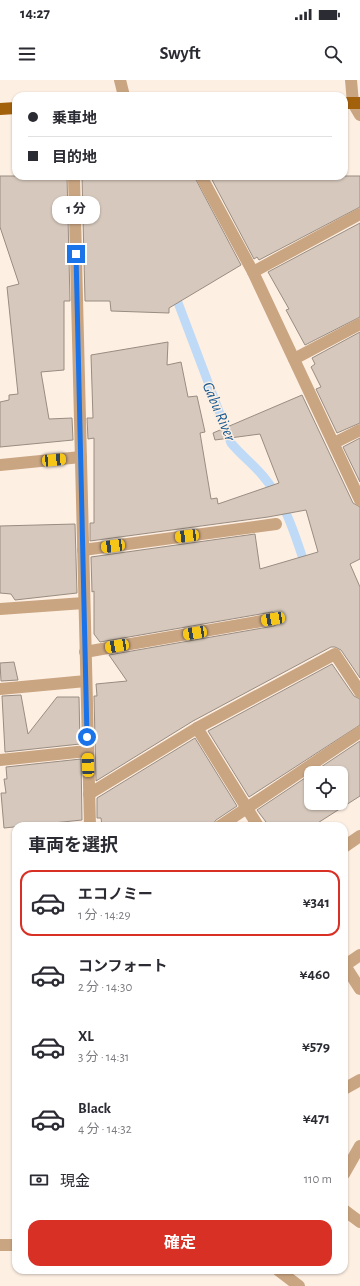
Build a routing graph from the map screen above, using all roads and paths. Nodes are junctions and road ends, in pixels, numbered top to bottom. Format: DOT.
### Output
graph roads {
  1 [pos="120,80"];
  2 [pos="351,80"];
  3 [pos="123,92"];
  4 [pos="352,103"];
  5 [pos="12,108"];
  6 [pos="0,109"];
  7 [pos="360,115"];
  8 [pos="74,180"];
  9 [pos="203,180"];
  10 [pos="360,214"];
  11 [pos="253,272"];
  12 [pos="360,324"];
  13 [pos="294,359"];
  14 [pos="360,430"];
  15 [pos="334,443"];
  16 [pos="81,457"];
  17 [pos="0,465"];
  18 [pos="360,500"];
  19 [pos="276,524"];
  20 [pos="83,550"];
  21 [pos="84,603"];
  22 [pos="0,609"];
  23 [pos="273,619"];
  24 [pos="85,652"];
  25 [pos="86,681"];
  26 [pos="0,689"];
  27 [pos="360,692"];
  28 [pos="197,728"];
  29 [pos="360,732"];
  30 [pos="87,751"];
  31 [pos="0,760"];
  32 [pos="89,794"];
  33 [pos="247,808"];
  34 [pos="90,822"];
  35 [pos="226,822"];
  36 [pos="256,822"];
  37 [pos="360,836"];
  38 [pos="348,845"];
  39 [pos="360,955"];
  40 [pos="348,962"];
  41 [pos="348,971"];
  42 [pos="360,989"];
  43 [pos="360,1080"];
  44 [pos="348,1087"];
  45 [pos="360,1146"];
  46 [pos="348,1167"];
  47 [pos="348,1213"];
  48 [pos="360,1222"];
  49 [pos="0,1245"];
  50 [pos="12,1245"];
  51 [pos="283,1274"];
  52 [pos="299,1286"];
  1 -- 3 [label="street"];
  2 -- 4 [label="street"];
  4 -- 7 [label="street"];
  5 -- 6 [label="main road"];
  8 -- 16 [label="street"];
  9 -- 11 [label="street"];
  10 -- 11 [label="street"];
  11 -- 13 [label="street"];
  12 -- 13 [label="street"];
  13 -- 15 [label="street"];
  14 -- 15 [label="street"];
  15 -- 18 [label="street"];
  16 -- 17 [label="street"];
  16 -- 20 [label="street"];
  19 -- 20 [label="street"];
  20 -- 21 [label="street"];
  21 -- 22 [label="street"];
  21 -- 24 [label="street"];
  23 -- 24 [label="street"];
  24 -- 25 [label="street"];
  25 -- 26 [label="street"];
  25 -- 30 [label="street"];
  27 -- 28 [label="street"];
  28 -- 32 [label="street"];
  28 -- 33 [label="street"];
  29 -- 33 [label="street"];
  30 -- 31 [label="street"];
  30 -- 32 [label="street"];
  32 -- 34 [label="street"];
  33 -- 35 [label="street"];
  33 -- 36 [label="street"];
  37 -- 38 [label="street"];
  39 -- 40 [label="street"];
  41 -- 42 [label="street"];
  43 -- 44 [label="street"];
  45 -- 46 [label="street"];
  47 -- 48 [label="street"];
  49 -- 50 [label="street"];
  51 -- 52 [label="street"];
}
